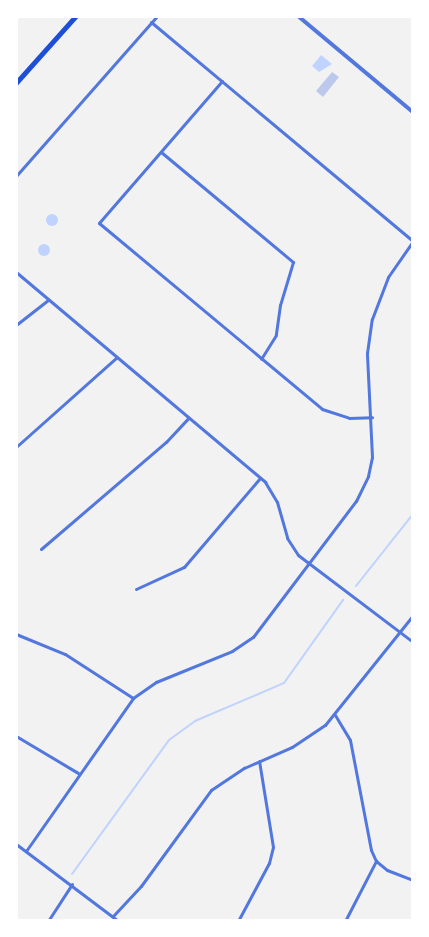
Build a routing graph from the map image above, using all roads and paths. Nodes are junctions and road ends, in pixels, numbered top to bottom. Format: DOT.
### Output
graph roads {
  1 [pos="76,16"];
  2 [pos="157,16"];
  3 [pos="298,16"];
  4 [pos="152,22"];
  5 [pos="222,81"];
  6 [pos="16,83"];
  7 [pos="413,112"];
  8 [pos="160,152"];
  9 [pos="16,176"];
  10 [pos="413,241"];
  11 [pos="16,272"];
  12 [pos="48,300"];
  13 [pos="16,325"];
  14 [pos="116,358"];
  15 [pos="261,359"];
  16 [pos="372,417"];
  17 [pos="188,418"];
  18 [pos="16,447"];
  19 [pos="260,478"];
  20 [pos="41,549"];
  21 [pos="309,564"];
  22 [pos="136,589"];
  23 [pos="413,615"];
  24 [pos="400,632"];
  25 [pos="16,634"];
  26 [pos="413,642"];
  27 [pos="133,698"];
  28 [pos="336,715"];
  29 [pos="16,736"];
  30 [pos="259,761"];
  31 [pos="78,773"];
  32 [pos="16,844"];
  33 [pos="26,851"];
  34 [pos="376,861"];
  35 [pos="413,880"];
  36 [pos="72,884"];
  37 [pos="113,916"];
  38 [pos="48,921"];
  39 [pos="118,921"];
  40 [pos="238,921"];
  41 [pos="345,921"];
  1 -- 6 [label="main road"];
  2 -- 4 [label="street"];
  3 -- 7 [label="street"];
  4 -- 5 [label="street"];
  4 -- 9 [label="street"];
  5 -- 8 [label="street"];
  5 -- 10 [label="street"];
  8 -- 15 [label="street"];
  8 -- 15 [label="street"];
  10 -- 16 [label="street"];
  11 -- 12 [label="street"];
  12 -- 13 [label="street"];
  12 -- 14 [label="street"];
  14 -- 17 [label="street"];
  14 -- 18 [label="street"];
  15 -- 16 [label="street"];
  16 -- 21 [label="street"];
  17 -- 19 [label="street"];
  17 -- 20 [label="street"];
  19 -- 21 [label="street"];
  19 -- 22 [label="street"];
  21 -- 24 [label="street"];
  21 -- 27 [label="street"];
  23 -- 24 [label="street"];
  24 -- 26 [label="street"];
  24 -- 28 [label="street"];
  25 -- 27 [label="street"];
  27 -- 31 [label="street"];
  28 -- 30 [label="street"];
  28 -- 34 [label="street"];
  29 -- 31 [label="street"];
  30 -- 37 [label="street"];
  30 -- 40 [label="street"];
  31 -- 33 [label="street"];
  32 -- 33 [label="street"];
  33 -- 36 [label="street"];
  34 -- 35 [label="street"];
  34 -- 41 [label="street"];
  36 -- 37 [label="street"];
  36 -- 38 [label="street"];
  37 -- 39 [label="street"];
}
